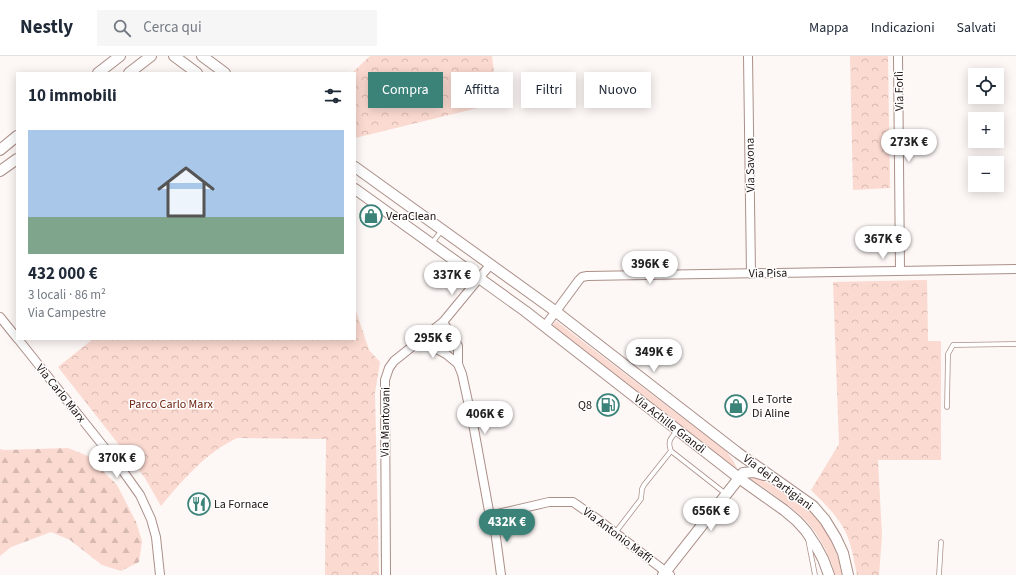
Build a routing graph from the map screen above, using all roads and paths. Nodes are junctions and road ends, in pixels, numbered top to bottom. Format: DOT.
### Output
graph roads {
  1 [pos="120,56"];
  2 [pos="151,56"];
  3 [pos="174,56"];
  4 [pos="203,56"];
  5 [pos="748,56"];
  6 [pos="898,56"];
  7 [pos="111,69"];
  8 [pos="101,72"];
  9 [pos="130,72"];
  10 [pos="196,72"];
  11 [pos="224,72"];
  12 [pos="16,137"];
  13 [pos="0,150"];
  14 [pos="16,160"];
  15 [pos="356,168"];
  16 [pos="0,171"];
  17 [pos="356,190"];
  18 [pos="442,230"];
  19 [pos="431,244"];
  20 [pos="490,265"];
  21 [pos="1016,269"];
  22 [pos="900,270"];
  23 [pos="751,274"];
  24 [pos="480,278"];
  25 [pos="555,311"];
  26 [pos="0,316"];
  27 [pos="442,322"];
  28 [pos="545,326"];
  29 [pos="424,337"];
  30 [pos="16,338"];
  31 [pos="18,340"];
  32 [pos="1016,344"];
  33 [pos="458,364"];
  34 [pos="947,407"];
  35 [pos="678,430"];
  36 [pos="671,451"];
  37 [pos="738,453"];
  38 [pos="741,475"];
  39 [pos="774,479"];
  40 [pos="726,494"];
  41 [pos="493,515"];
  42 [pos="806,531"];
  43 [pos="615,533"];
  44 [pos="942,542"];
  45 [pos="666,574"];
  46 [pos="160,575"];
  47 [pos="386,575"];
  48 [pos="501,575"];
  49 [pos="815,575"];
  50 [pos="829,575"];
  51 [pos="848,575"];
  52 [pos="940,575"];
  1 -- 7 [label="street"];
  2 -- 9 [label="street"];
  3 -- 10 [label="street"];
  4 -- 11 [label="street"];
  5 -- 23 [label="street, Via Savona"];
  6 -- 22 [label="street, Via Forlì"];
  7 -- 8 [label="street"];
  12 -- 13 [label="street"];
  14 -- 16 [label="street"];
  15 -- 18 [label="street, Via Achille Grandi"];
  17 -- 19 [label="street, Via Achille Grandi"];
  18 -- 19 [label="lane"];
  18 -- 20 [label="street, Via Achille Grandi"];
  19 -- 24 [label="street, Via Achille Grandi"];
  20 -- 24 [label="street, Via Mantovani"];
  20 -- 25 [label="street, Via Achille Grandi"];
  21 -- 22 [label="street, Via Pisa"];
  22 -- 23 [label="street, Via Pisa"];
  23 -- 25 [label="street, Via Pisa"];
  24 -- 27 [label="street, Via Mantovani"];
  24 -- 28 [label="street, Via Achille Grandi"];
  25 -- 28 [label="street, Via Pisa"];
  25 -- 37 [label="street, Via Achille Grandi"];
  26 -- 30 [label="street, Via Carlo Marx"];
  27 -- 29 [label="street, Via Mantovani"];
  27 -- 33 [label="street"];
  28 -- 35 [label="street, Via Achille Grandi"];
  29 -- 33 [label="street"];
  29 -- 47 [label="street, Via Mantovani"];
  31 -- 46 [label="street, Via Carlo Marx"];
  32 -- 34 [label="lane"];
  33 -- 41 [label="street"];
  35 -- 36 [label="lane"];
  35 -- 38 [label="street, Via Achille Grandi"];
  36 -- 40 [label="lane"];
  36 -- 43 [label="lane"];
  37 -- 38 [label="street"];
  37 -- 39 [label="street, Via dei Partigiani"];
  38 -- 39 [label="street"];
  38 -- 40 [label="street"];
  38 -- 42 [label="street, Via dei Partigiani"];
  39 -- 51 [label="street, Via dei Partigiani"];
  40 -- 45 [label="street"];
  41 -- 43 [label="street, Via Antonio Maffi"];
  41 -- 48 [label="street"];
  42 -- 49 [label="lane"];
  42 -- 50 [label="street, Via dei Partigiani"];
  43 -- 45 [label="street, Via Antonio Maffi"];
  44 -- 52 [label="lane"];
}
